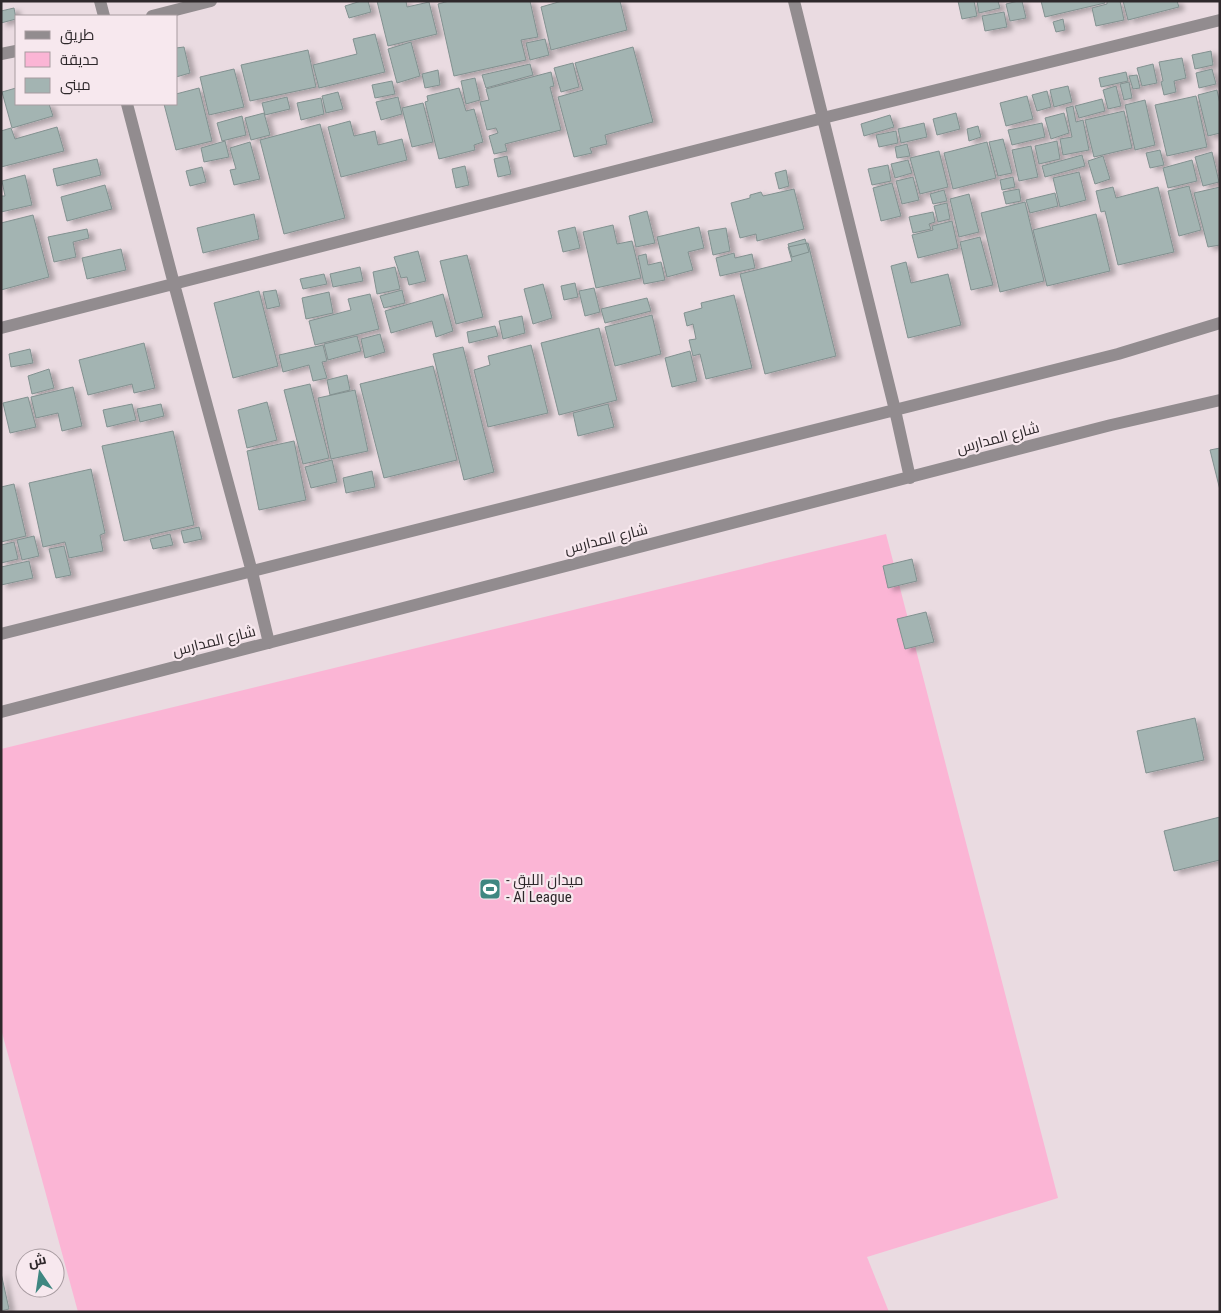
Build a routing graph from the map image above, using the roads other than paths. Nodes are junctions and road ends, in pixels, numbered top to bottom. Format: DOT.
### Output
graph roads {
  1 [pos="100,1"];
  2 [pos="210,1"];
  3 [pos="794,1"];
  4 [pos="104,15"];
  5 [pos="156,15"];
  6 [pos="1220,20"];
  7 [pos="15,51"];
  8 [pos="1,54"];
  9 [pos="127,105"];
  10 [pos="823,118"];
  11 [pos="174,284"];
  12 [pos="1220,323"];
  13 [pos="1,328"];
  14 [pos="1220,400"];
  15 [pos="895,410"];
  16 [pos="910,478"];
  17 [pos="252,572"];
  18 [pos="1,634"];
  19 [pos="269,643"];
  20 [pos="1,712"];
  1 -- 4 [label="street"];
  2 -- 5 [label="street"];
  3 -- 10 [label="street"];
  6 -- 10 [label="street"];
  7 -- 8 [label="street"];
  9 -- 11 [label="street"];
  10 -- 11 [label="street"];
  10 -- 15 [label="street"];
  11 -- 13 [label="street"];
  11 -- 17 [label="street"];
  12 -- 15 [label="street"];
  14 -- 16 [label="street, شارع المدارس"];
  15 -- 16 [label="street"];
  15 -- 17 [label="street"];
  16 -- 19 [label="street, شارع المدارس"];
  17 -- 18 [label="street"];
  17 -- 19 [label="street"];
  19 -- 20 [label="street, شارع المدارس"];
}
